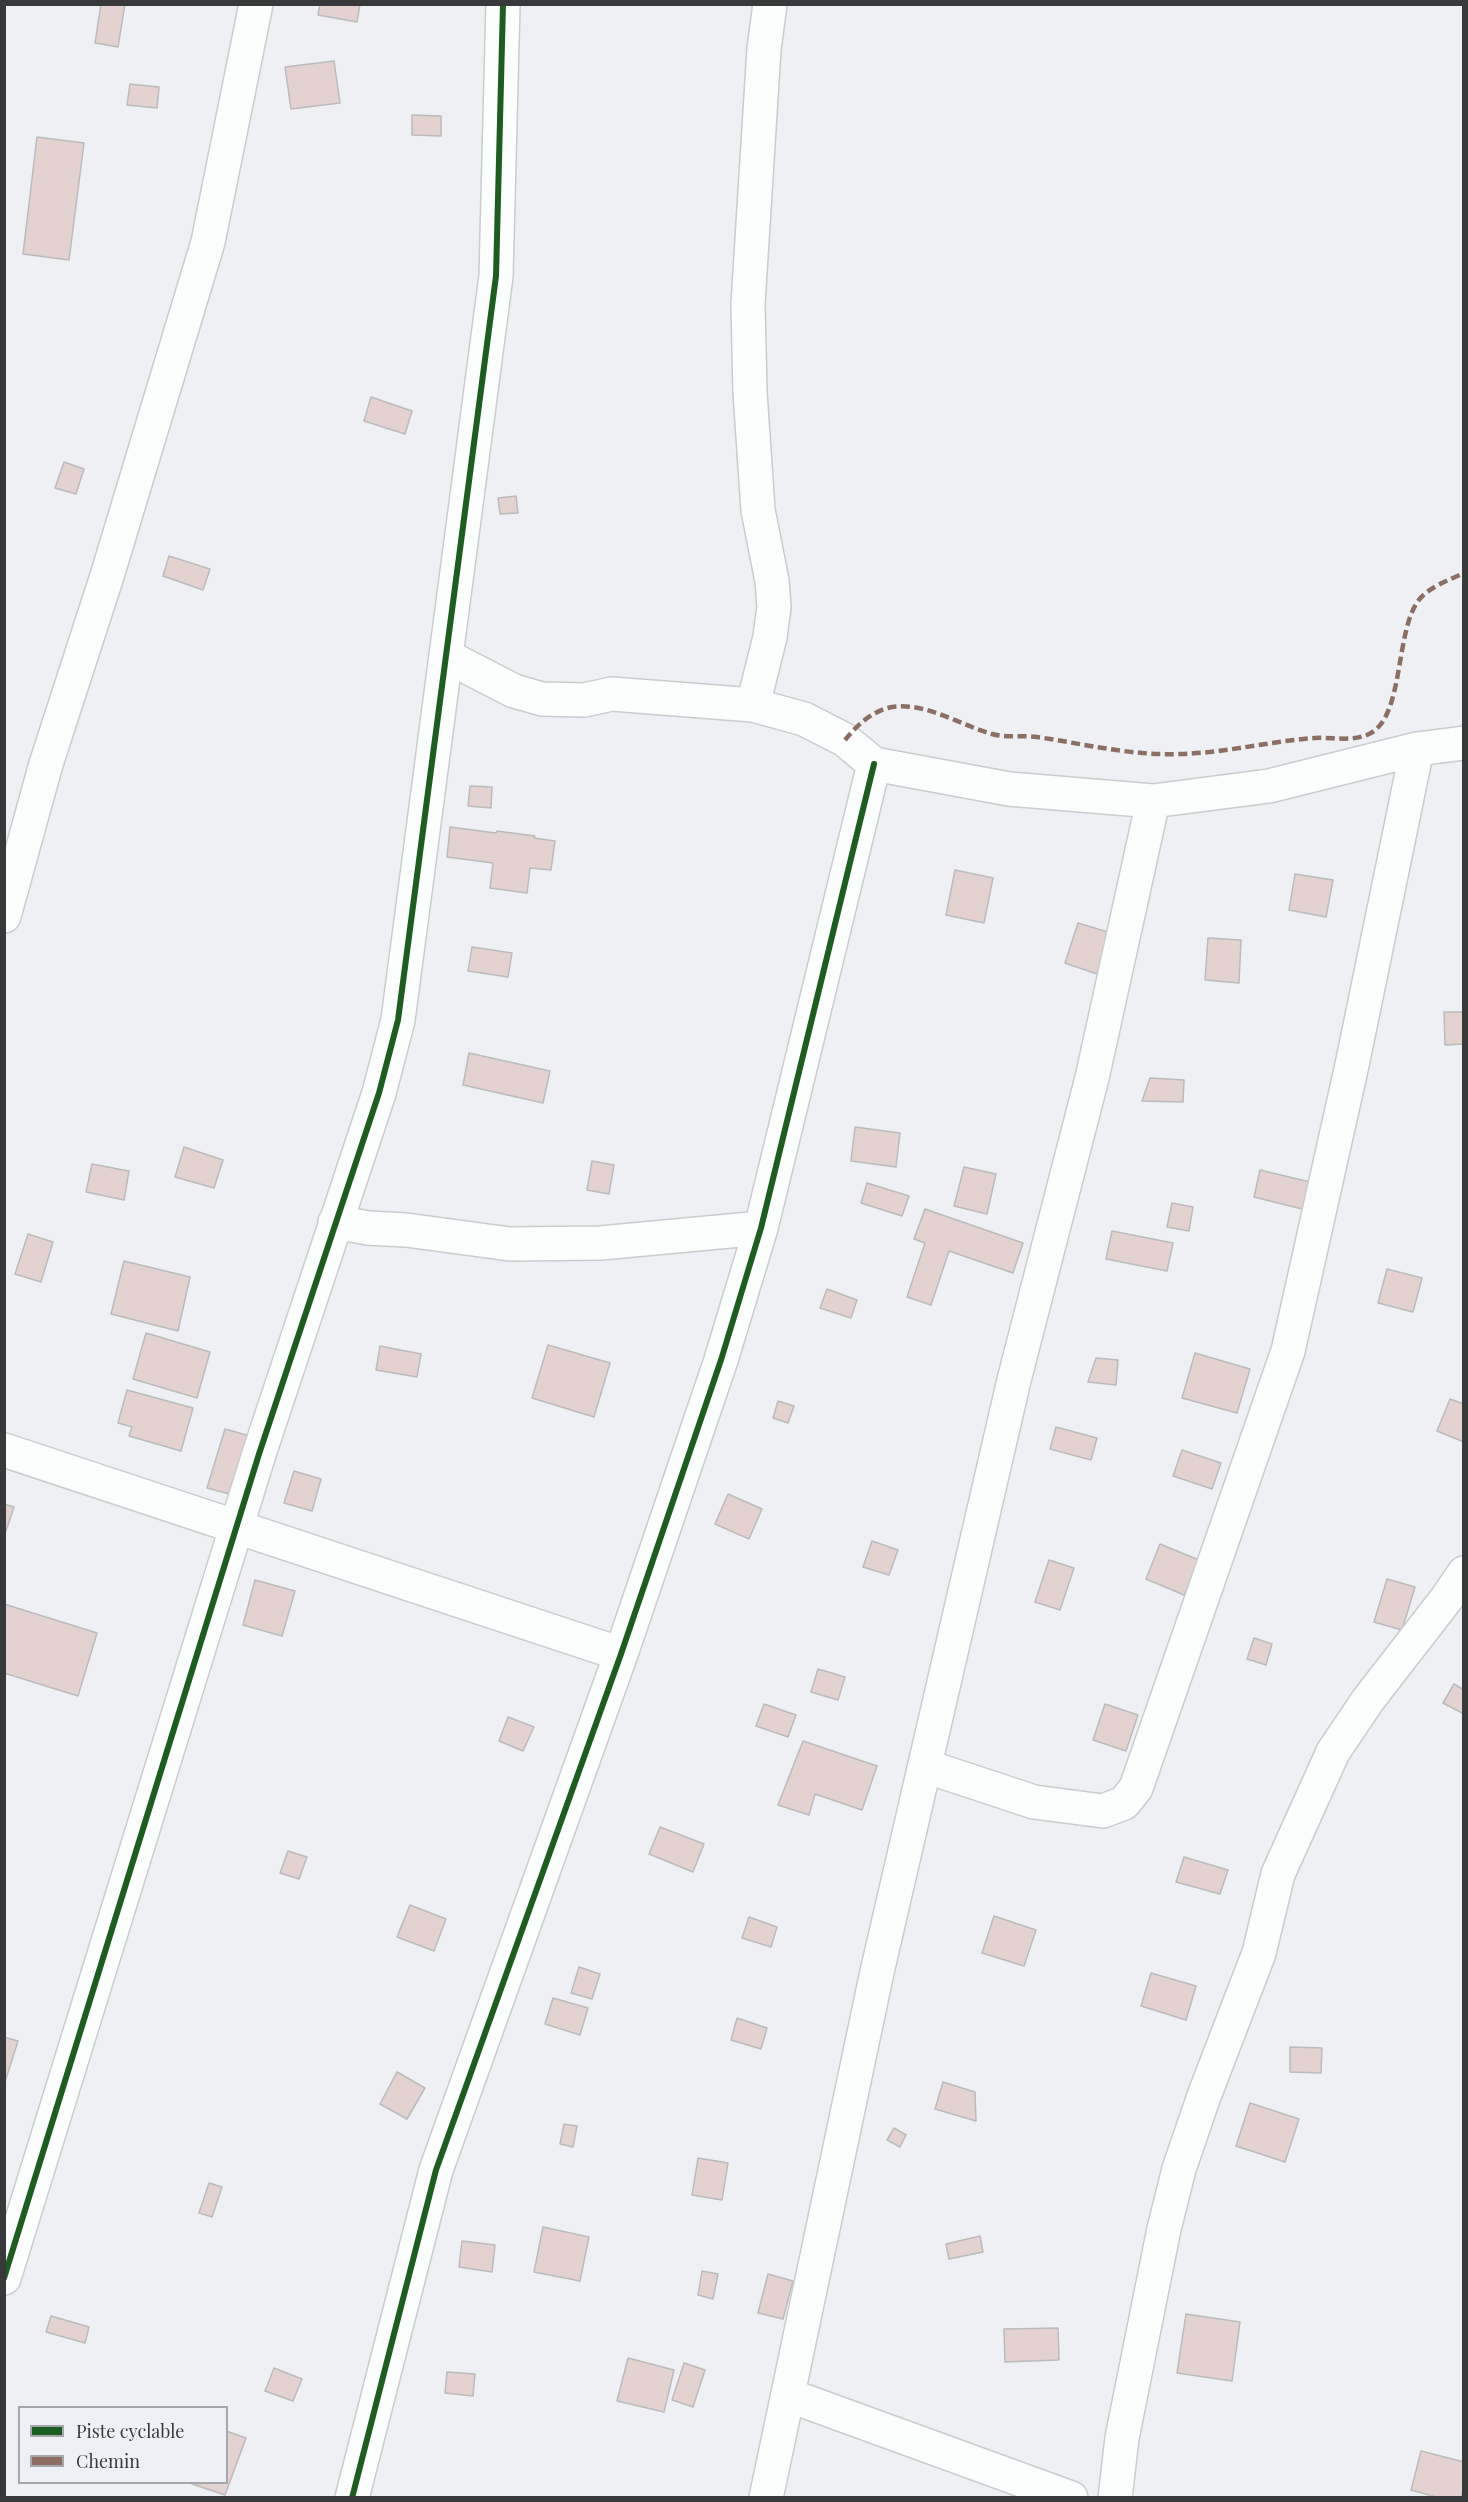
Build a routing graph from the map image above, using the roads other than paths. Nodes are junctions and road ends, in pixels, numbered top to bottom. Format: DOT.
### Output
graph roads {
  1 [pos="256,4"];
  2 [pos="503,4"];
  3 [pos="770,4"];
  4 [pos="446,656"];
  5 [pos="753,705"];
  6 [pos="1464,743"];
  7 [pos="1417,749"];
  8 [pos="874,764"];
  9 [pos="1154,801"];
  10 [pos="4,916"];
  11 [pos="335,1222"];
  12 [pos="761,1228"];
  13 [pos="4,1450"];
  14 [pos="237,1525"];
  15 [pos="1464,1572"];
  16 [pos="621,1654"];
  17 [pos="925,1766"];
  18 [pos="4,2278"];
  19 [pos="788,2395"];
  20 [pos="352,2498"];
  21 [pos="766,2498"];
  22 [pos="1071,2498"];
  23 [pos="1115,2498"];
  1 -- 10 [label="street"];
  2 -- 4 [label="street"];
  3 -- 5 [label="street"];
  4 -- 5 [label="street"];
  4 -- 11 [label="street"];
  5 -- 8 [label="street"];
  6 -- 7 [label="street"];
  7 -- 9 [label="street"];
  7 -- 17 [label="street"];
  8 -- 9 [label="street"];
  8 -- 12 [label="street"];
  9 -- 17 [label="street"];
  11 -- 12 [label="street"];
  11 -- 14 [label="street"];
  12 -- 16 [label="street"];
  13 -- 14 [label="street"];
  14 -- 16 [label="street"];
  14 -- 18 [label="street"];
  15 -- 23 [label="street"];
  16 -- 20 [label="street"];
  17 -- 19 [label="street"];
  19 -- 21 [label="street"];
  19 -- 22 [label="street"];
}
